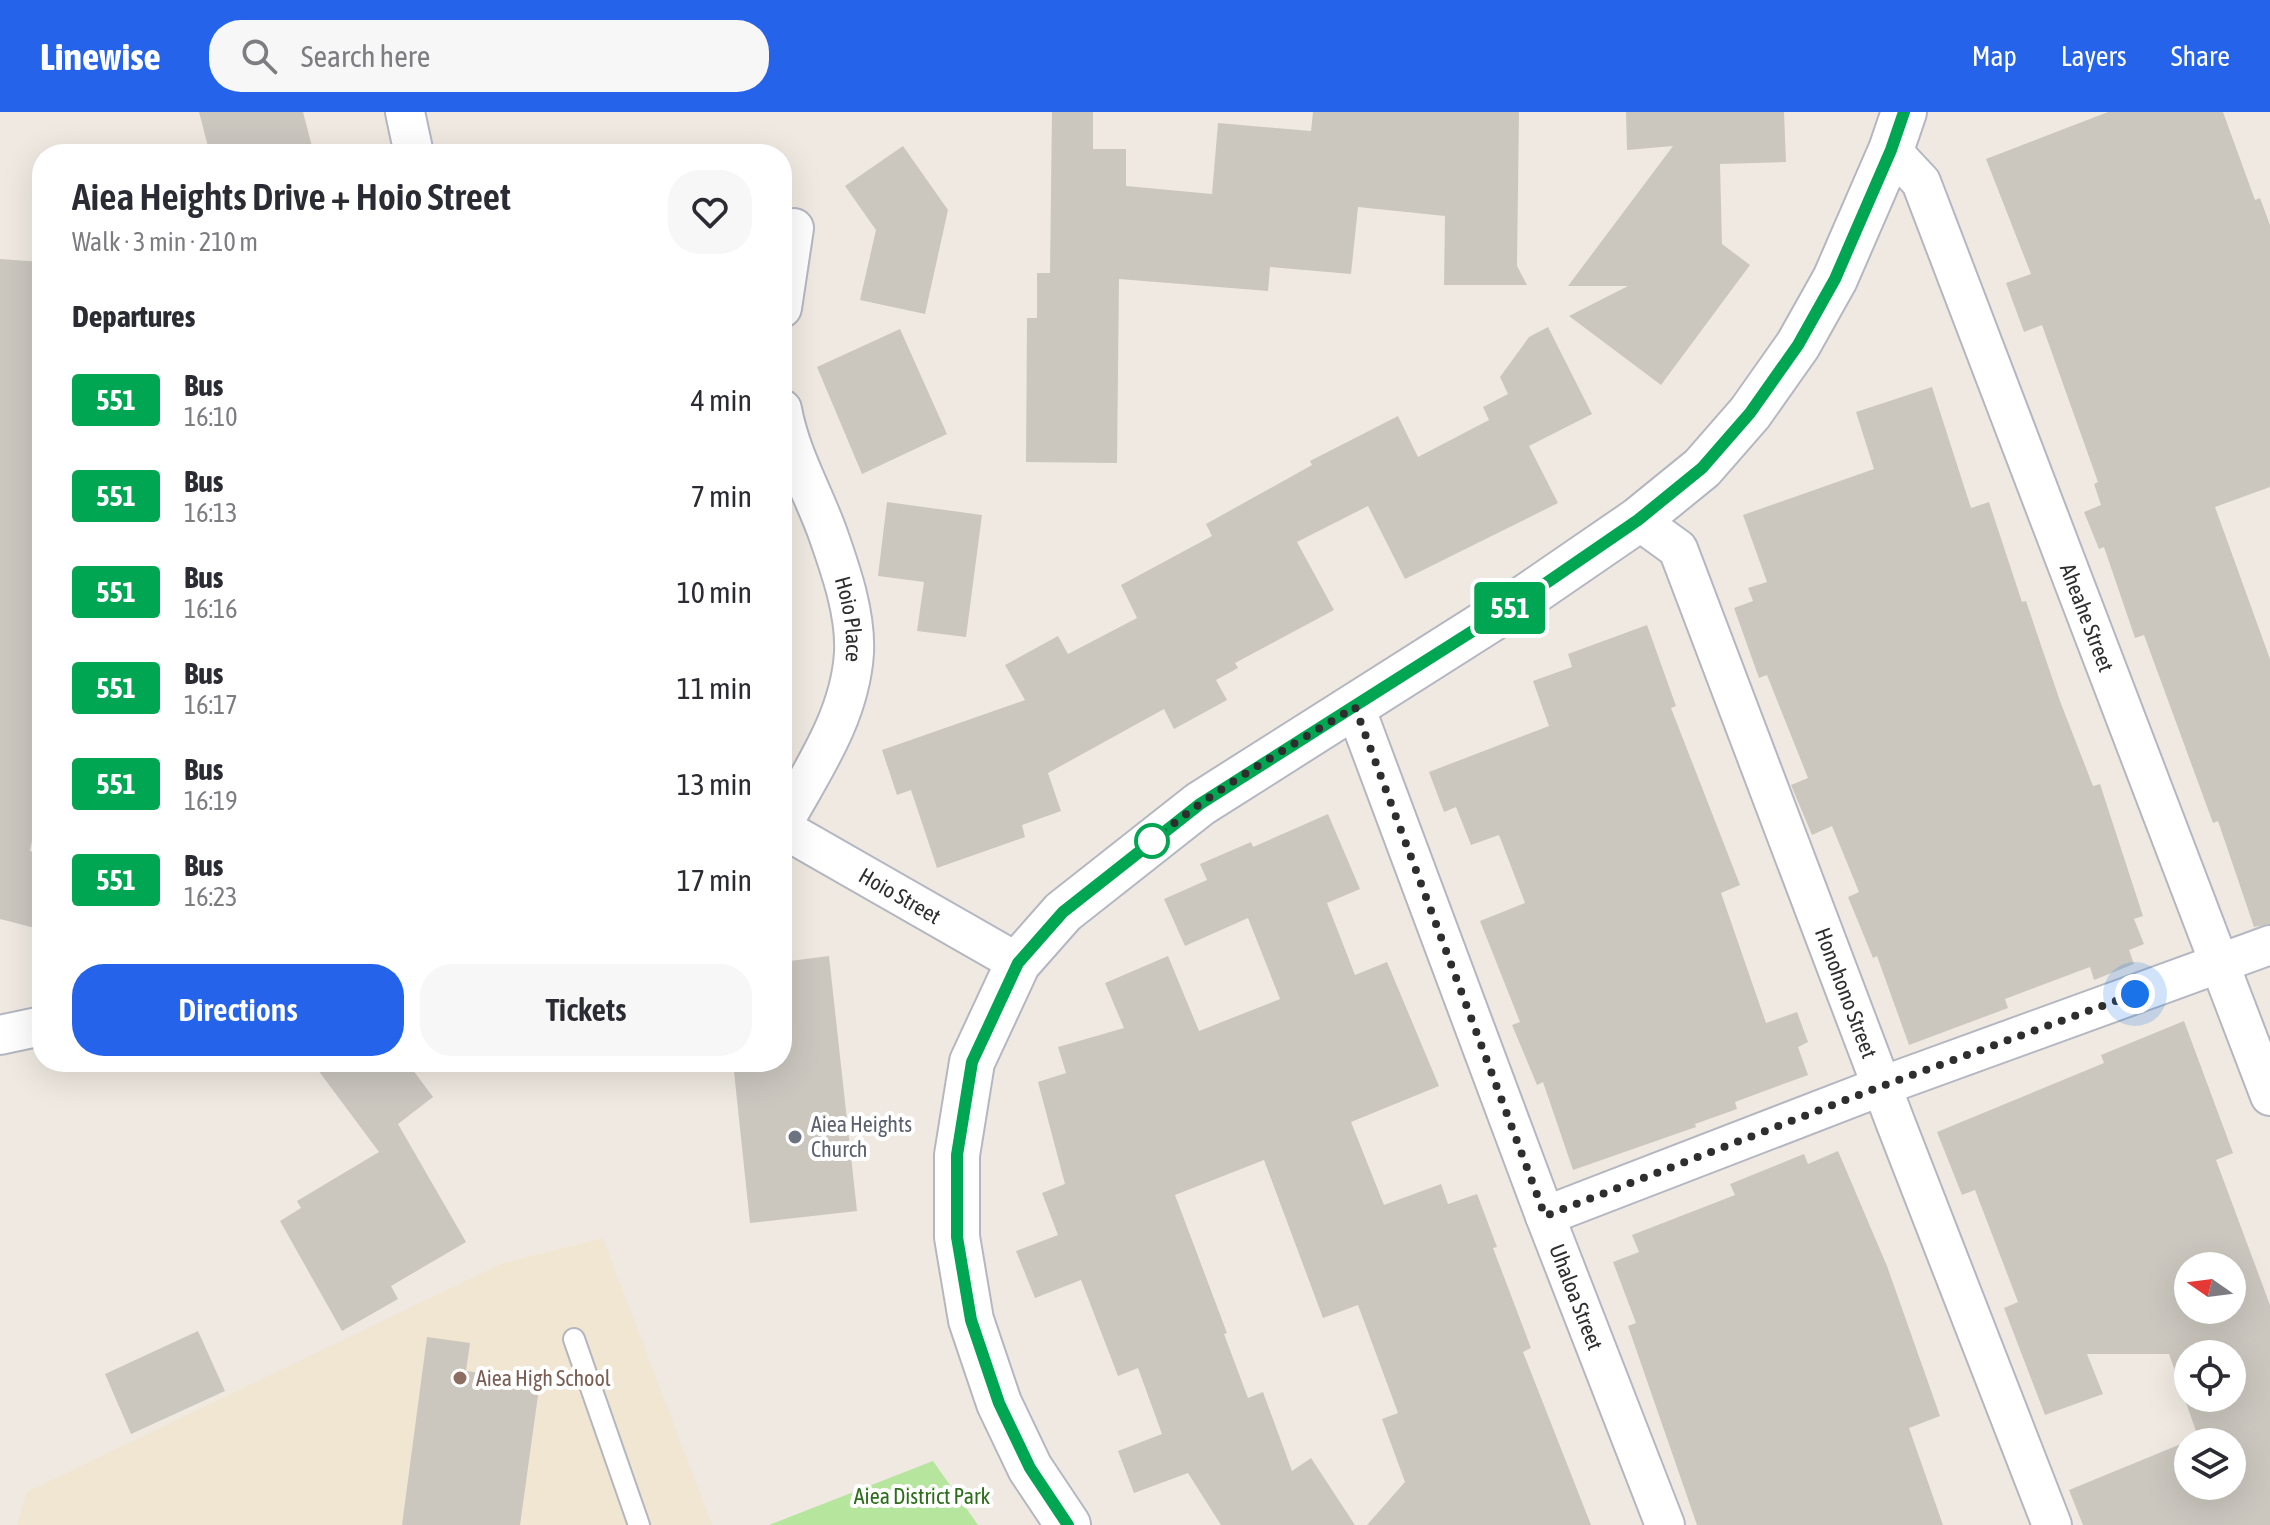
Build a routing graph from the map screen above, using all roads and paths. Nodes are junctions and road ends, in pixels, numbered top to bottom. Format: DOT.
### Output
graph roads {
  1 [pos="405,112"];
  2 [pos="1897,131"];
  3 [pos="412,144"];
  4 [pos="794,228"];
  5 [pos="792,241"];
  6 [pos="792,448"];
  7 [pos="1638,520"];
  8 [pos="1355,707"];
  9 [pos="792,809"];
  10 [pos="792,833"];
  11 [pos="2270,945"];
  12 [pos="1018,963"];
  13 [pos="2220,963"];
  14 [pos="32,1028"];
  15 [pos="0,1035"];
  16 [pos="1882,1086"];
  17 [pos="2270,1096"];
  18 [pos="1545,1216"];
  19 [pos="574,1339"];
  20 [pos="639,1525"];
  21 [pos="1068,1525"];
  22 [pos="1665,1525"];
  23 [pos="2052,1525"];
  1 -- 3 [label="street"];
  2 -- 7 [label="street"];
  2 -- 13 [label="street, Aheahe Street"];
  4 -- 5 [label="street"];
  6 -- 9 [label="street, Hoio Place"];
  7 -- 8 [label="street"];
  7 -- 16 [label="street, Honohono Street"];
  8 -- 12 [label="street"];
  8 -- 18 [label="street, Uhaloa Street"];
  10 -- 12 [label="street, Hoio Street"];
  11 -- 13 [label="street"];
  12 -- 21 [label="street"];
  13 -- 16 [label="street"];
  13 -- 17 [label="street, Aheahe Street"];
  14 -- 15 [label="street"];
  16 -- 18 [label="street"];
  16 -- 23 [label="street, Honohono Street"];
  18 -- 22 [label="street, Uhaloa Street"];
  19 -- 20 [label="lane"];
}
